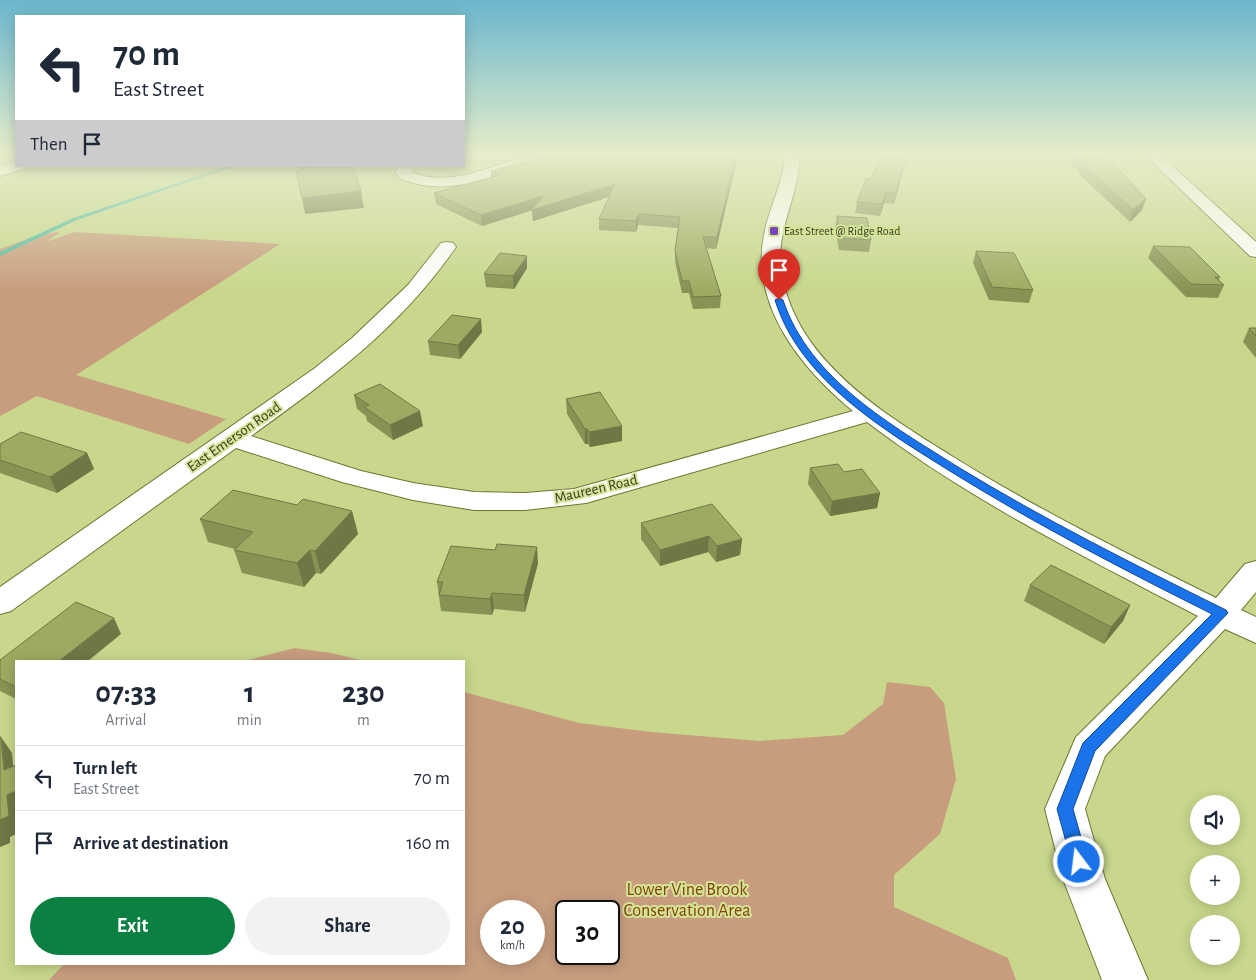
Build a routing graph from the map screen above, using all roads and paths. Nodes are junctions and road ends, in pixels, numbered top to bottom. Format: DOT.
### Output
graph roads {
  1 [pos="783,200"];
  2 [pos="1200,200"];
  3 [pos="447,247"];
  4 [pos="1256,252"];
  5 [pos="870,414"];
  6 [pos="232,438"];
  7 [pos="1256,570"];
  8 [pos="0,603"];
  9 [pos="1221,613"];
  10 [pos="1256,631"];
  11 [pos="1125,980"];
  1 -- 5 [label="street"];
  2 -- 4 [label="street"];
  3 -- 6 [label="street, East Emerson Road"];
  5 -- 6 [label="street, Maureen Road"];
  5 -- 9 [label="street"];
  6 -- 8 [label="street, East Emerson Road"];
  7 -- 9 [label="street"];
  9 -- 10 [label="street"];
  9 -- 11 [label="street"];
}
